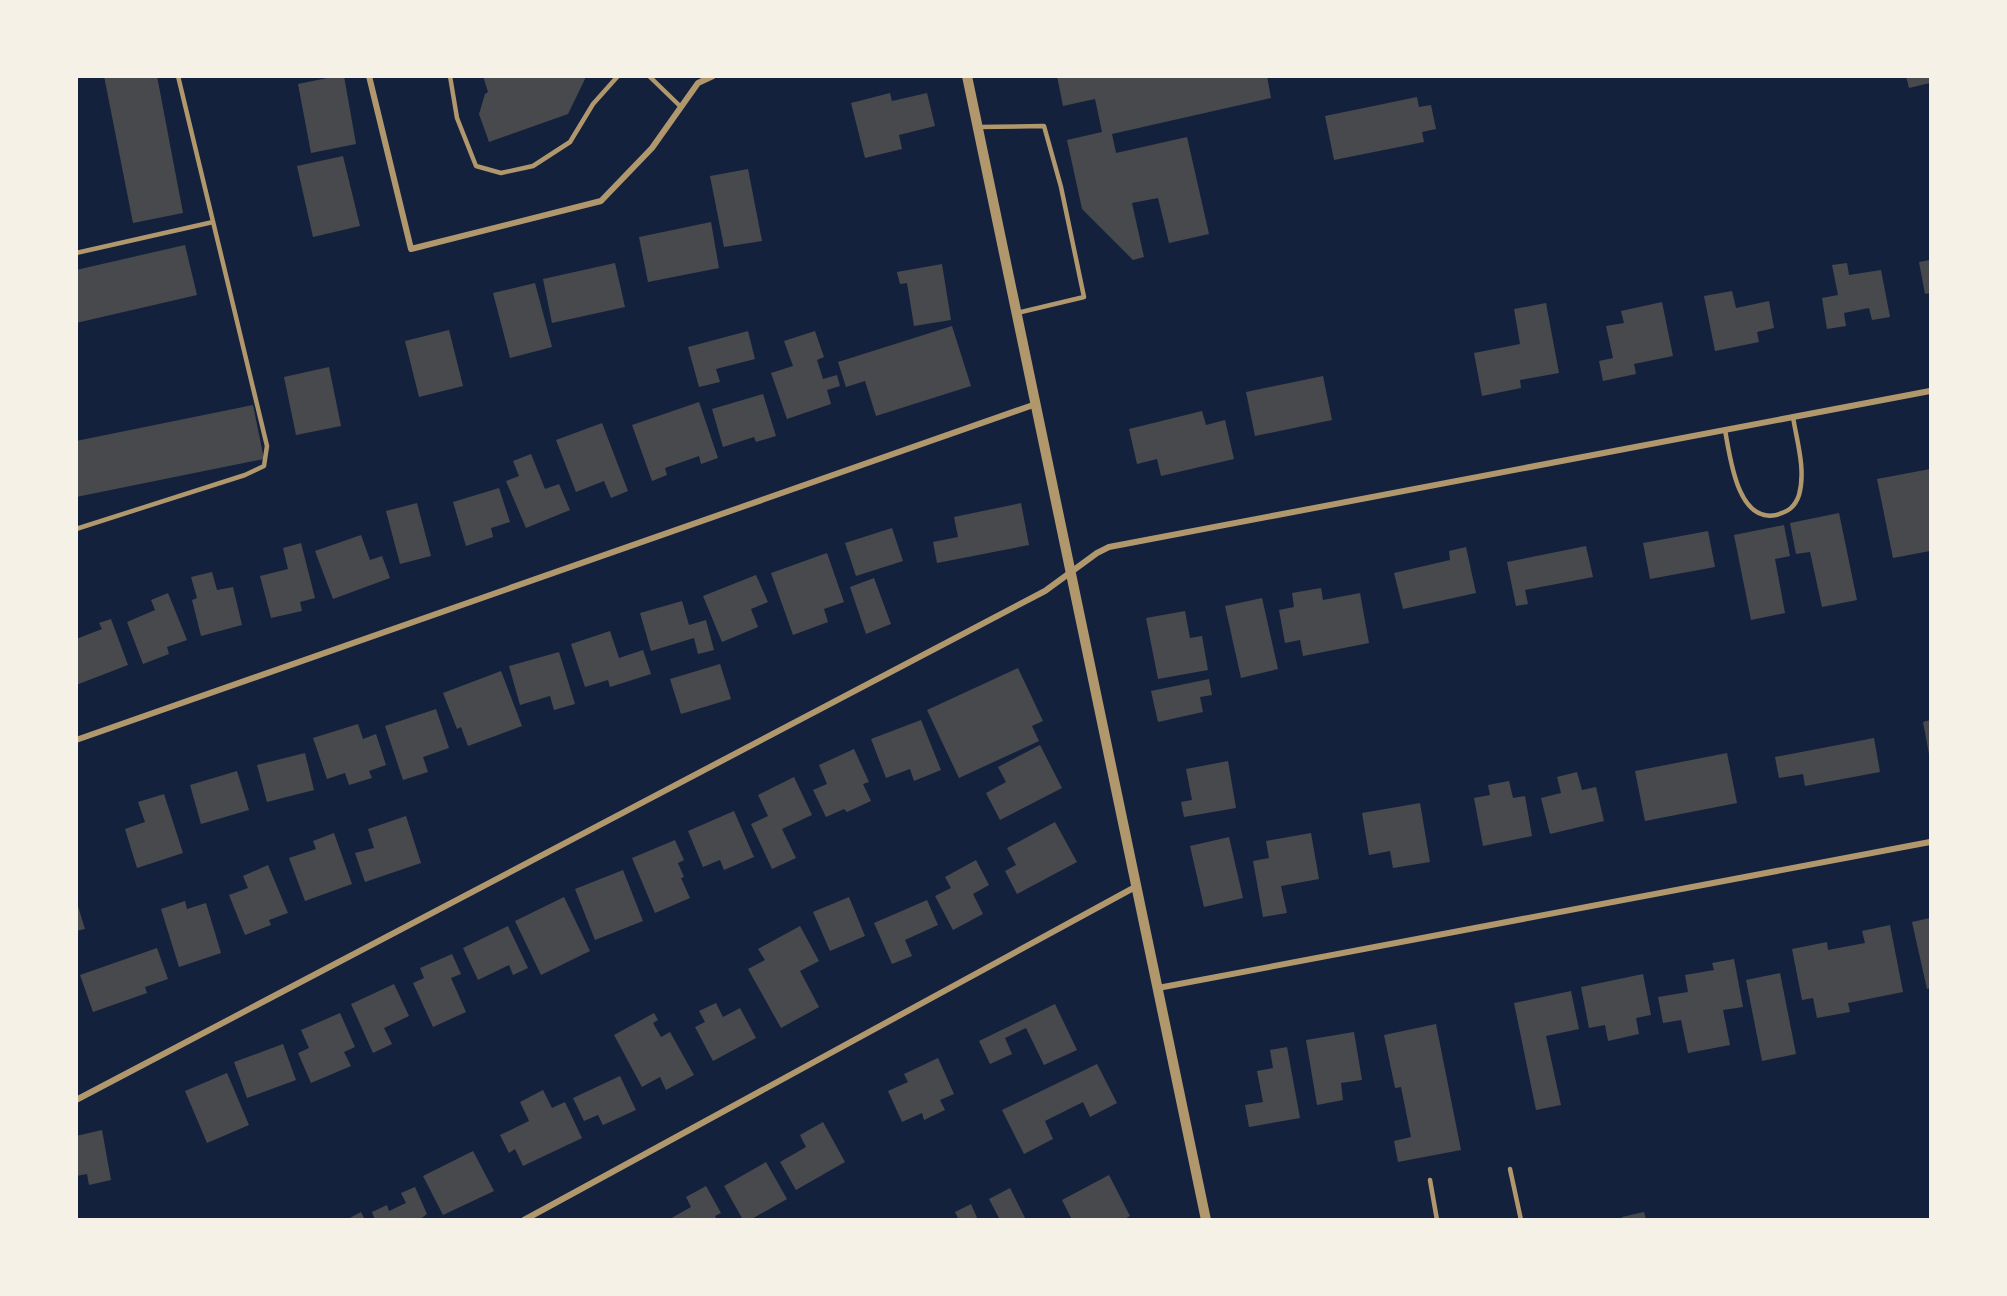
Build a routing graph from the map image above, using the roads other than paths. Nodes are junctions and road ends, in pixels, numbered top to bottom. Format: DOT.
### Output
graph roads {
  1 [pos="178,76"];
  2 [pos="369,76"];
  3 [pos="450,76"];
  4 [pos="618,76"];
  5 [pos="649,76"];
  6 [pos="713,76"];
  7 [pos="967,76"];
  8 [pos="681,107"];
  9 [pos="978,127"];
  10 [pos="213,222"];
  11 [pos="76,253"];
  12 [pos="1017,313"];
  13 [pos="1930,391"];
  14 [pos="1036,404"];
  15 [pos="1793,417"];
  16 [pos="1725,430"];
  17 [pos="76,529"];
  18 [pos="1071,572"];
  19 [pos="76,740"];
  20 [pos="1930,842"];
  21 [pos="1137,886"];
  22 [pos="1158,988"];
  23 [pos="76,1100"];
  24 [pos="1510,1169"];
  25 [pos="1430,1180"];
  26 [pos="524,1220"];
  27 [pos="1206,1220"];
  28 [pos="1437,1220"];
  29 [pos="1521,1220"];
  1 -- 10 [label="lane"];
  2 -- 8 [label="street"];
  3 -- 4 [label="lane"];
  5 -- 8 [label="lane"];
  6 -- 8 [label="street"];
  7 -- 9 [label="street"];
  9 -- 12 [label="street"];
  9 -- 12 [label="lane"];
  10 -- 11 [label="lane"];
  10 -- 17 [label="lane"];
  12 -- 14 [label="street"];
  13 -- 15 [label="street"];
  14 -- 18 [label="street"];
  14 -- 19 [label="street"];
  15 -- 16 [label="street"];
  15 -- 16 [label="lane"];
  16 -- 18 [label="street"];
  18 -- 21 [label="street"];
  18 -- 23 [label="street"];
  20 -- 22 [label="street"];
  21 -- 22 [label="street"];
  21 -- 26 [label="street"];
  22 -- 27 [label="street"];
  24 -- 29 [label="lane"];
  25 -- 28 [label="lane"];
}
